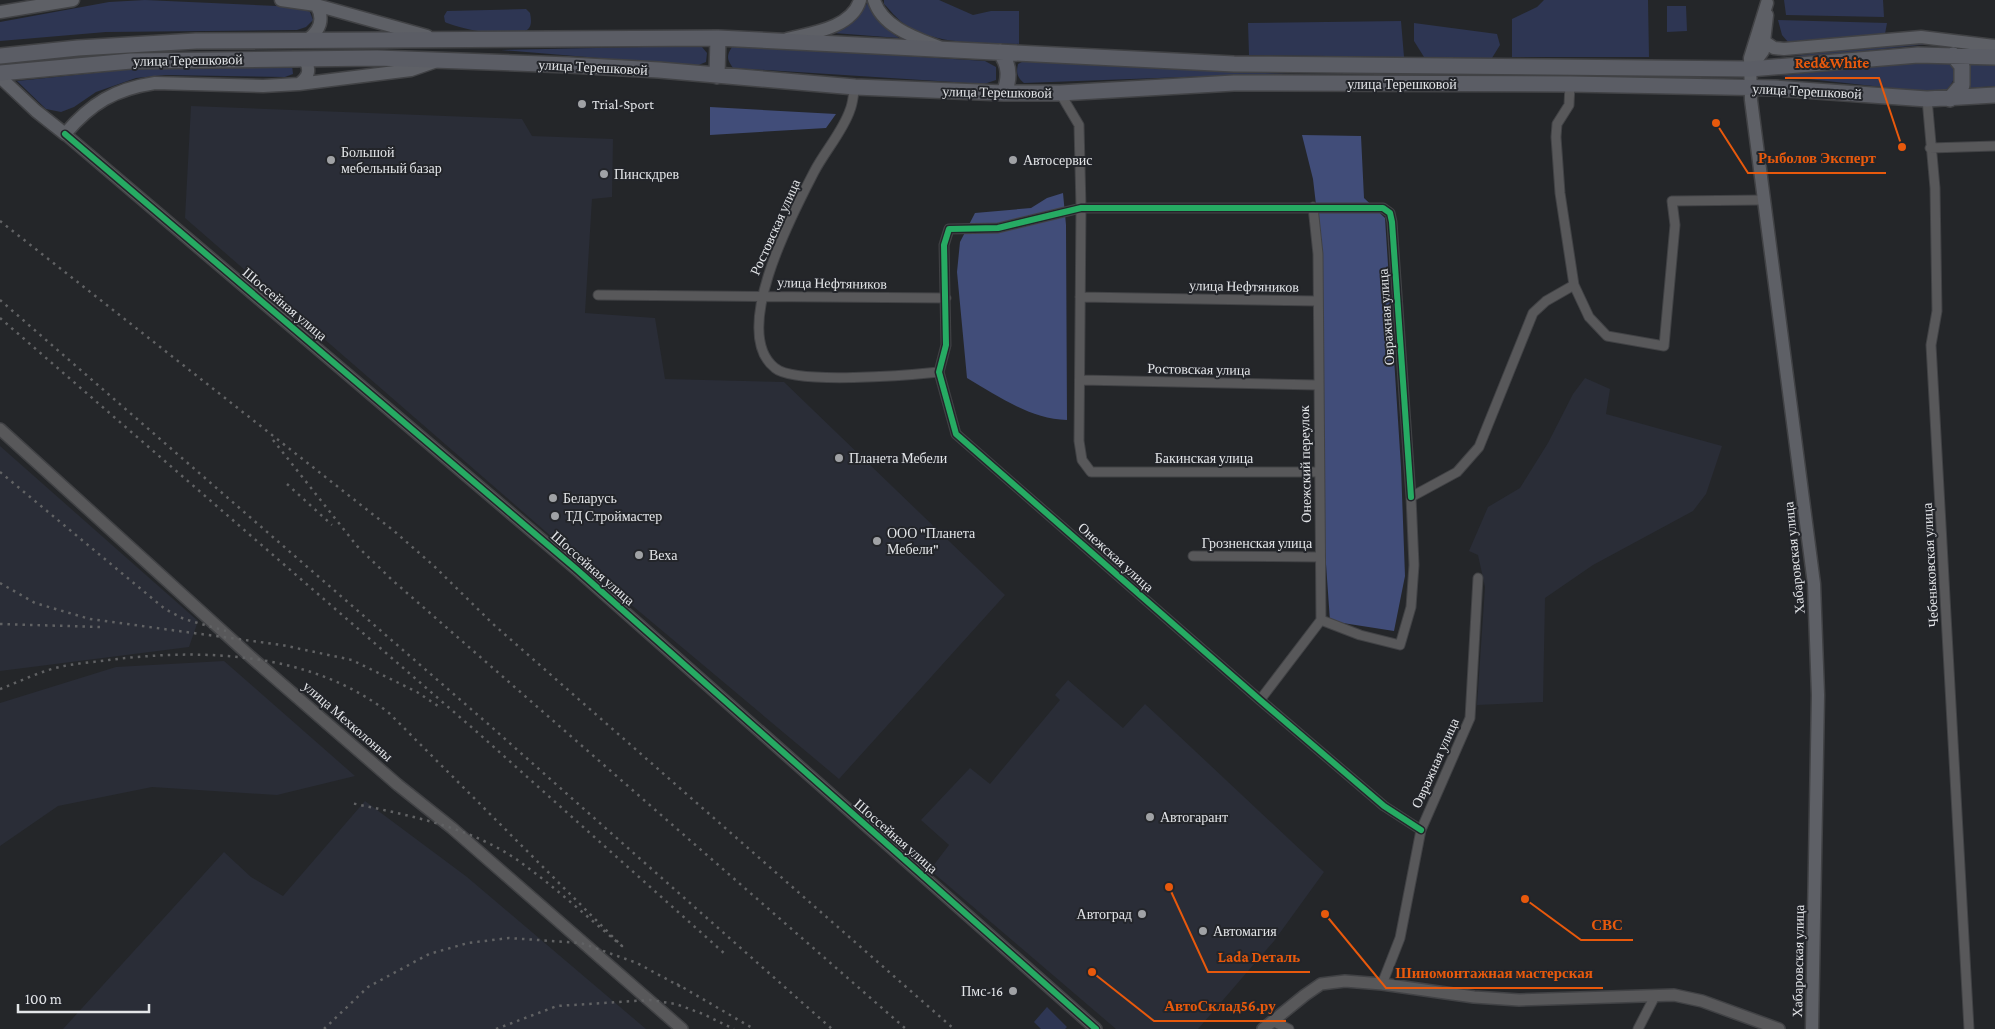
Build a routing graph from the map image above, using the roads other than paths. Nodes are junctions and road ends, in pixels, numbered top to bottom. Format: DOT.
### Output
graph roads {
  1 [pos="73,0"];
  2 [pos="282,0"];
  3 [pos="860,0"];
  4 [pos="874,0"];
  5 [pos="1767,1"];
  6 [pos="316,5"];
  7 [pos="0,12"];
  8 [pos="718,38"];
  9 [pos="307,40"];
  10 [pos="439,40"];
  11 [pos="469,40"];
  12 [pos="782,40"];
  13 [pos="1765,42"];
  14 [pos="1995,46"];
  15 [pos="942,48"];
  16 [pos="1000,52"];
  17 [pos="1953,55"];
  18 [pos="0,56"];
  19 [pos="1995,57"];
  20 [pos="304,59"];
  21 [pos="439,61"];
  22 [pos="468,62"];
  23 [pos="1750,70"];
  24 [pos="0,75"];
  25 [pos="717,76"];
  26 [pos="299,84"];
  27 [pos="1570,84"];
  28 [pos="855,87"];
  29 [pos="1751,88"];
  30 [pos="1004,93"];
  31 [pos="1060,93"];
  32 [pos="1995,94"];
  33 [pos="1950,99"];
  34 [pos="1926,100"];
  35 [pos="65,134"];
  36 [pos="1995,146"];
  37 [pos="1930,148"];
  38 [pos="1763,200"];
  39 [pos="1313,207"];
  40 [pos="1081,208"];
  41 [pos="1574,286"];
  42 [pos="598,295"];
  43 [pos="761,296"];
  44 [pos="1080,297"];
  45 [pos="946,298"];
  46 [pos="1317,301"];
  47 [pos="940,372"];
  48 [pos="1081,380"];
  49 [pos="1317,385"];
  50 [pos="0,430"];
  51 [pos="1318,472"];
  52 [pos="1411,497"];
  53 [pos="1193,556"];
  54 [pos="1320,557"];
  55 [pos="1478,578"];
  56 [pos="1321,620"];
  57 [pos="1260,700"];
  58 [pos="1421,830"];
  59 [pos="1382,984"];
  60 [pos="1655,996"];
  61 [pos="1272,1021"];
  62 [pos="682,1029"];
  63 [pos="1096,1029"];
  64 [pos="1263,1029"];
  65 [pos="1289,1029"];
  66 [pos="1638,1029"];
  67 [pos="1779,1029"];
  68 [pos="1812,1029"];
  69 [pos="1968,1029"];
  1 -- 7 [label="main road"];
  2 -- 6 [label="main road"];
  3 -- 12 [label="main road"];
  4 -- 15 [label="main road"];
  5 -- 13 [label="main road"];
  5 -- 23 [label="main road, Хабаровская улица"];
  6 -- 9 [label="main road"];
  6 -- 10 [label="main road"];
  8 -- 11 [label="main road, улица Терешковой"];
  8 -- 12 [label="main road, улица Терешковой"];
  8 -- 25 [label="main road"];
  9 -- 10 [label="main road, улица Терешковой"];
  9 -- 18 [label="main road, улица Терешковой"];
  10 -- 11 [label="main road, улица Терешковой"];
  11 -- 22 [label="main road"];
  12 -- 15 [label="main road, улица Терешковой"];
  13 -- 14 [label="main road"];
  13 -- 23 [label="main road"];
  15 -- 16 [label="main road, улица Терешковой"];
  16 -- 23 [label="main road, улица Терешковой"];
  16 -- 30 [label="main road"];
  17 -- 19 [label="main road, улица Терешковой"];
  17 -- 23 [label="main road, улица Терешковой"];
  17 -- 33 [label="main road"];
  20 -- 21 [label="main road, улица Терешковой"];
  20 -- 24 [label="main road, улица Терешковой"];
  20 -- 26 [label="main road"];
  21 -- 22 [label="main road, улица Терешковой"];
  21 -- 26 [label="main road"];
  22 -- 25 [label="main road, улица Терешковой"];
  23 -- 29 [label="main road, Хабаровская улица"];
  24 -- 35 [label="main road, Шоссейная улица"];
  25 -- 28 [label="main road, улица Терешковой"];
  26 -- 35 [label="main road"];
  27 -- 29 [label="main road, улица Терешковой"];
  27 -- 31 [label="main road, улица Терешковой"];
  27 -- 41 [label="street"];
  28 -- 30 [label="main road, улица Терешковой"];
  28 -- 43 [label="street, Ростовская улица"];
  29 -- 34 [label="main road, улица Терешковой"];
  29 -- 38 [label="main road, Хабаровская улица"];
  30 -- 31 [label="main road, улица Терешковой"];
  31 -- 40 [label="street"];
  32 -- 33 [label="main road, улица Терешковой"];
  33 -- 34 [label="main road, улица Терешковой"];
  34 -- 37 [label="street, Чебеньковская улица"];
  35 -- 63 [label="street, Шоссейная улица"];
  36 -- 37 [label="street"];
  37 -- 69 [label="street, Чебеньковская улица"];
  38 -- 41 [label="street"];
  38 -- 68 [label="main road, Хабаровская улица"];
  39 -- 40 [label="street"];
  39 -- 46 [label="street, Онежский переулок"];
  39 -- 52 [label="street, Овражная улица"];
  40 -- 44 [label="street"];
  40 -- 45 [label="street, Онежская улица"];
  41 -- 52 [label="street"];
  42 -- 43 [label="street, улица Нефтяников"];
  43 -- 45 [label="street, улица Нефтяников"];
  43 -- 47 [label="street, Ростовская улица"];
  44 -- 46 [label="street, улица Нефтяников"];
  44 -- 48 [label="street"];
  45 -- 47 [label="street, Онежская улица"];
  46 -- 49 [label="street, Онежский переулок"];
  47 -- 57 [label="street, Онежская улица"];
  48 -- 49 [label="street, Ростовская улица"];
  48 -- 51 [label="street, Бакинская улица"];
  49 -- 51 [label="street, Онежский переулок"];
  50 -- 62 [label="street, улица Мехколонны"];
  51 -- 54 [label="street, Онежский переулок"];
  52 -- 56 [label="street, Овражная улица"];
  53 -- 54 [label="street, Грозненская улица"];
  54 -- 56 [label="street, Онежский переулок"];
  55 -- 58 [label="street, Овражная улица"];
  56 -- 57 [label="street"];
  57 -- 58 [label="street, Онежская улица"];
  58 -- 59 [label="street, Овражная улица"];
  59 -- 60 [label="street"];
  59 -- 61 [label="street"];
  60 -- 66 [label="street"];
  60 -- 67 [label="street"];
  61 -- 64 [label="street"];
  61 -- 65 [label="street"];
}
